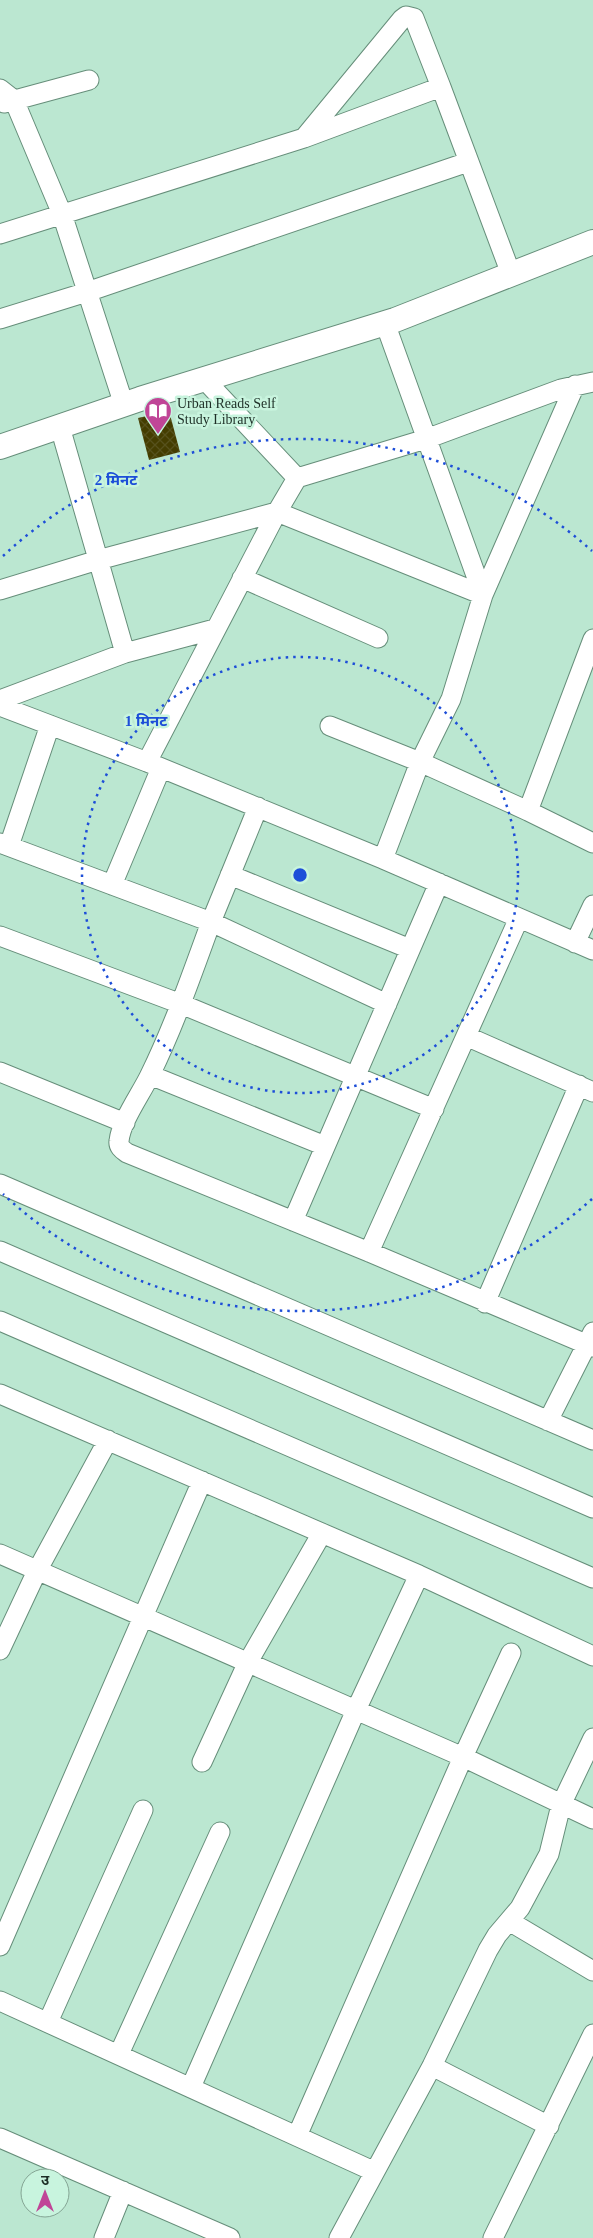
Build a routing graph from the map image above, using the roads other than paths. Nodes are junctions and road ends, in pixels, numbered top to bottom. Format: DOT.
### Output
graph roads {
  1 [pos="89,80"];
  2 [pos="440,87"];
  3 [pos="5,97"];
  4 [pos="304,138"];
  5 [pos="468,162"];
  6 [pos="62,214"];
  7 [pos="0,234"];
  8 [pos="593,242"];
  9 [pos="511,274"];
  10 [pos="87,292"];
  11 [pos="0,319"];
  12 [pos="385,323"];
  13 [pos="204,380"];
  14 [pos="584,384"];
  15 [pos="124,405"];
  16 [pos="60,427"];
  17 [pos="426,439"];
  18 [pos="0,447"];
  19 [pos="297,478"];
  20 [pos="277,512"];
  21 [pos="98,560"];
  22 [pos="242,578"];
  23 [pos="0,590"];
  24 [pos="483,595"];
  25 [pos="215,630"];
  26 [pos="378,638"];
  27 [pos="593,639"];
  28 [pos="125,653"];
  29 [pos="0,700"];
  30 [pos="0,706"];
  31 [pos="50,725"];
  32 [pos="330,726"];
  33 [pos="420,762"];
  34 [pos="154,765"];
  35 [pos="258,807"];
  36 [pos="528,811"];
  37 [pos="593,843"];
  38 [pos="4,845"];
  39 [pos="383,859"];
  40 [pos="230,875"];
  41 [pos="439,883"];
  42 [pos="112,885"];
  43 [pos="593,905"];
  44 [pos="519,918"];
  45 [pos="211,922"];
  46 [pos="0,936"];
  47 [pos="575,943"];
  48 [pos="410,949"];
  49 [pos="593,950"];
  50 [pos="181,1004"];
  51 [pos="386,1004"];
  52 [pos="466,1036"];
  53 [pos="0,1072"];
  54 [pos="150,1075"];
  55 [pos="355,1077"];
  56 [pos="586,1088"];
  57 [pos="434,1109"];
  58 [pos="125,1123"];
  59 [pos="325,1146"];
  60 [pos="0,1184"];
  61 [pos="293,1221"];
  62 [pos="0,1251"];
  63 [pos="369,1252"];
  64 [pos="485,1303"];
  65 [pos="0,1321"];
  66 [pos="591,1341"];
  67 [pos="0,1394"];
  68 [pos="548,1421"];
  69 [pos="108,1440"];
  70 [pos="593,1440"];
  71 [pos="202,1481"];
  72 [pos="593,1508"];
  73 [pos="322,1533"];
  74 [pos="0,1554"];
  75 [pos="37,1571"];
  76 [pos="419,1575"];
  77 [pos="593,1578"];
  78 [pos="143,1617"];
  79 [pos="0,1650"];
  80 [pos="511,1653"];
  81 [pos="593,1656"];
  82 [pos="248,1662"];
  83 [pos="356,1710"];
  84 [pos="593,1738"];
  85 [pos="463,1757"];
  86 [pos="202,1762"];
  87 [pos="561,1805"];
  88 [pos="143,1810"];
  89 [pos="593,1819"];
  90 [pos="220,1832"];
  91 [pos="509,1921"];
  92 [pos="0,1946"];
  93 [pos="593,1971"];
  94 [pos="0,2001"];
  95 [pos="48,2022"];
  96 [pos="593,2034"];
  97 [pos="119,2054"];
  98 [pos="432,2066"];
  99 [pos="191,2087"];
  100 [pos="549,2126"];
  101 [pos="297,2136"];
  102 [pos="0,2138"];
  103 [pos="373,2171"];
  104 [pos="123,2191"];
  105 [pos="104,2238"];
  106 [pos="230,2238"];
  107 [pos="339,2238"];
  108 [pos="493,2238"];
  1 -- 3 [label="street"];
  2 -- 4 [label="street"];
  2 -- 4 [label="street"];
  2 -- 5 [label="street"];
  3 -- 6 [label="street"];
  4 -- 6 [label="street"];
  5 -- 9 [label="street"];
  5 -- 10 [label="street"];
  6 -- 7 [label="street"];
  6 -- 10 [label="street"];
  8 -- 9 [label="street"];
  9 -- 12 [label="street"];
  10 -- 11 [label="street"];
  10 -- 15 [label="street"];
  12 -- 13 [label="street"];
  12 -- 17 [label="street"];
  13 -- 15 [label="street"];
  13 -- 19 [label="street"];
  14 -- 17 [label="street"];
  14 -- 24 [label="street"];
  15 -- 16 [label="street"];
  16 -- 18 [label="street"];
  16 -- 21 [label="street"];
  17 -- 19 [label="street"];
  17 -- 24 [label="street"];
  19 -- 20 [label="street"];
  20 -- 21 [label="street"];
  20 -- 22 [label="street"];
  20 -- 24 [label="street"];
  21 -- 23 [label="street"];
  21 -- 28 [label="street"];
  22 -- 25 [label="street"];
  22 -- 26 [label="street"];
  24 -- 33 [label="street"];
  25 -- 28 [label="street"];
  25 -- 34 [label="street"];
  27 -- 36 [label="street"];
  28 -- 29 [label="street"];
  30 -- 31 [label="street"];
  31 -- 34 [label="street"];
  31 -- 38 [label="street"];
  32 -- 33 [label="street"];
  33 -- 36 [label="street"];
  33 -- 39 [label="street"];
  34 -- 35 [label="street"];
  34 -- 42 [label="street"];
  35 -- 39 [label="street"];
  35 -- 40 [label="street"];
  36 -- 37 [label="street"];
  38 -- 42 [label="street"];
  39 -- 41 [label="street"];
  40 -- 45 [label="street"];
  40 -- 48 [label="street"];
  41 -- 44 [label="street"];
  41 -- 48 [label="street"];
  42 -- 45 [label="street"];
  43 -- 47 [label="street"];
  44 -- 47 [label="street"];
  44 -- 52 [label="street"];
  45 -- 50 [label="street"];
  45 -- 51 [label="street"];
  46 -- 50 [label="street"];
  47 -- 49 [label="street"];
  48 -- 51 [label="street"];
  50 -- 54 [label="street"];
  50 -- 55 [label="street"];
  51 -- 55 [label="street"];
  52 -- 56 [label="street"];
  52 -- 57 [label="street"];
  53 -- 58 [label="street"];
  54 -- 58 [label="street"];
  54 -- 59 [label="street"];
  55 -- 57 [label="street"];
  55 -- 59 [label="street"];
  56 -- 64 [label="street"];
  57 -- 63 [label="street"];
  58 -- 61 [label="street"];
  59 -- 61 [label="street"];
  60 -- 68 [label="street"];
  61 -- 63 [label="street"];
  62 -- 72 [label="street"];
  63 -- 64 [label="street"];
  64 -- 66 [label="street"];
  65 -- 77 [label="street"];
  66 -- 68 [label="street"];
  67 -- 69 [label="street"];
  68 -- 70 [label="street"];
  69 -- 71 [label="street"];
  69 -- 75 [label="street"];
  71 -- 73 [label="street"];
  71 -- 78 [label="street"];
  73 -- 76 [label="street"];
  73 -- 82 [label="street"];
  74 -- 75 [label="street"];
  75 -- 78 [label="street"];
  75 -- 79 [label="street"];
  76 -- 81 [label="street"];
  76 -- 83 [label="street"];
  78 -- 82 [label="street"];
  78 -- 92 [label="street"];
  80 -- 85 [label="street"];
  82 -- 83 [label="street"];
  82 -- 86 [label="street"];
  83 -- 85 [label="street"];
  83 -- 99 [label="street"];
  84 -- 87 [label="street"];
  85 -- 87 [label="street"];
  85 -- 101 [label="street"];
  87 -- 89 [label="street"];
  87 -- 91 [label="street"];
  88 -- 95 [label="street"];
  90 -- 97 [label="street"];
  91 -- 93 [label="street"];
  91 -- 98 [label="street"];
  94 -- 95 [label="street"];
  95 -- 97 [label="street"];
  96 -- 100 [label="street"];
  97 -- 99 [label="street"];
  98 -- 100 [label="street"];
  98 -- 103 [label="street"];
  99 -- 101 [label="street"];
  100 -- 108 [label="street"];
  101 -- 103 [label="street"];
  102 -- 104 [label="street"];
  103 -- 107 [label="street"];
  104 -- 105 [label="street"];
  104 -- 106 [label="street"];
}
